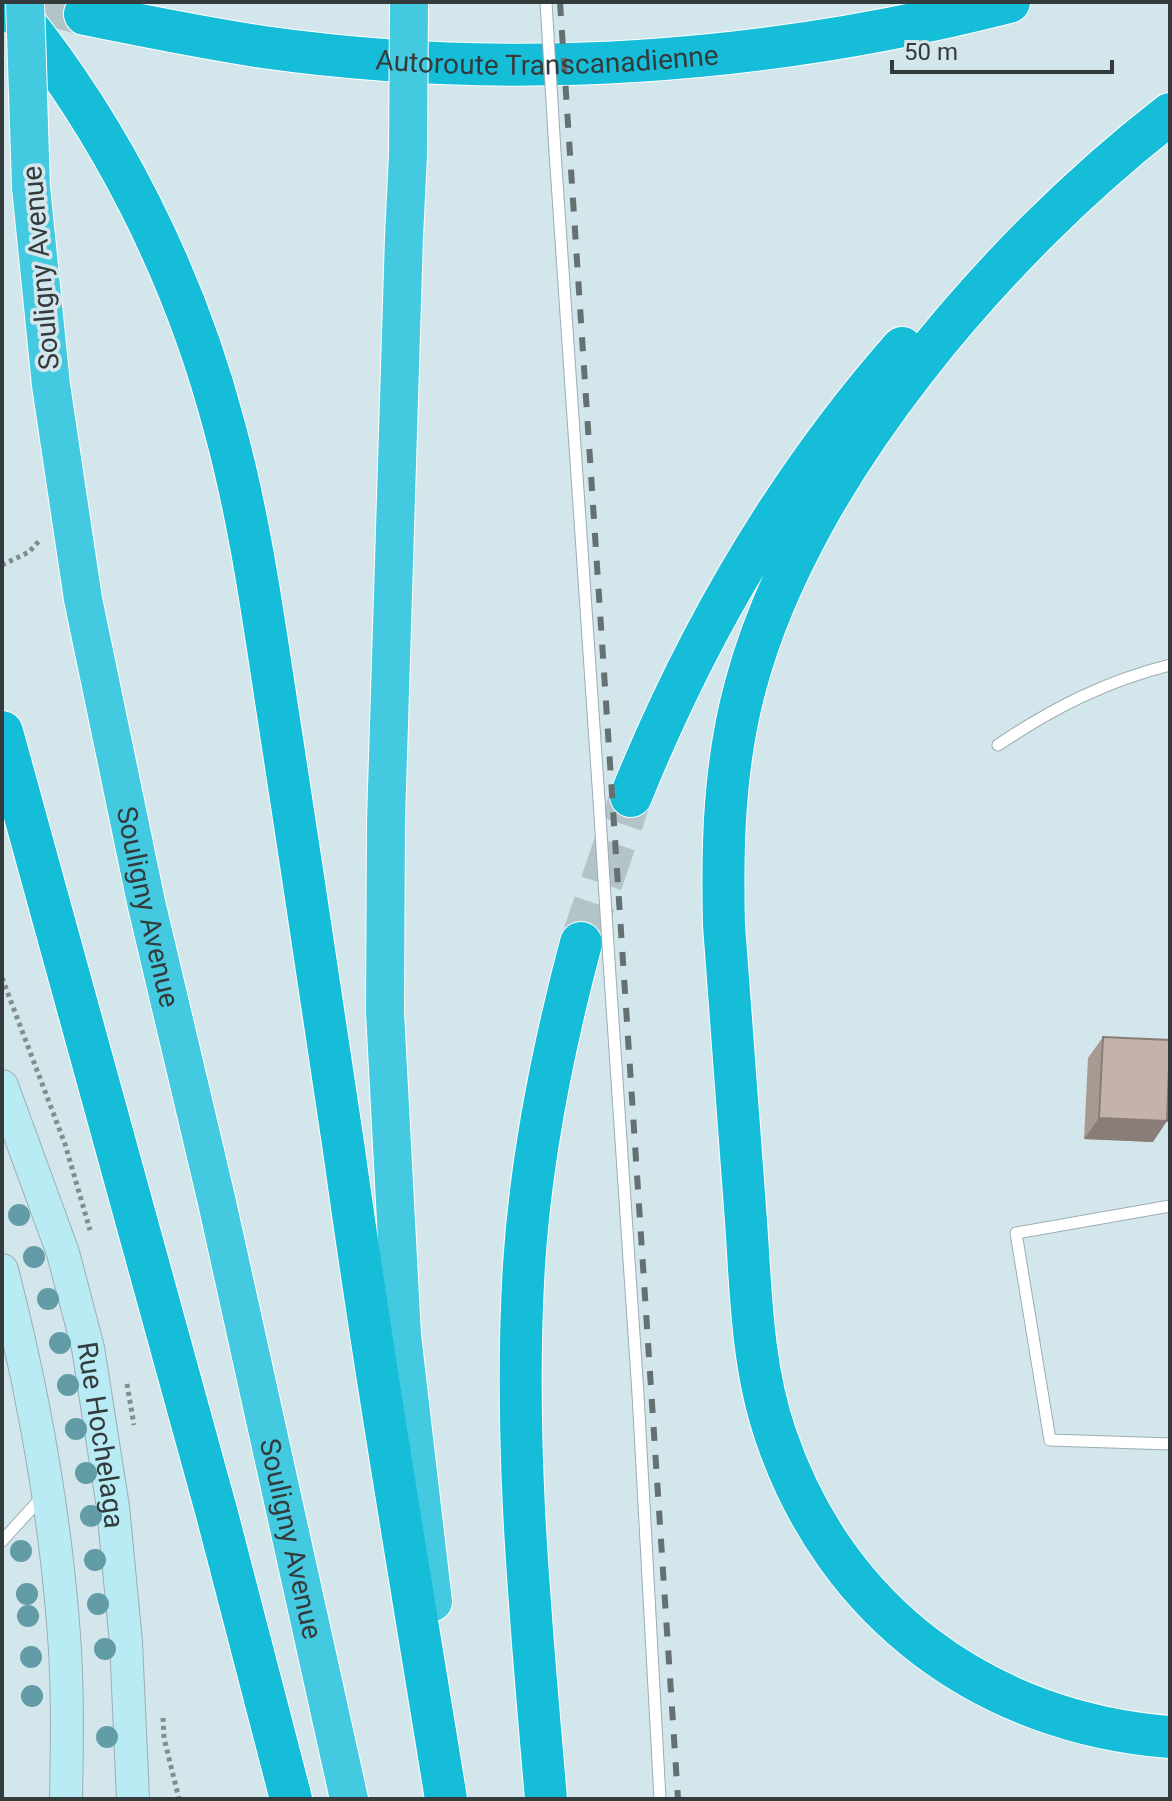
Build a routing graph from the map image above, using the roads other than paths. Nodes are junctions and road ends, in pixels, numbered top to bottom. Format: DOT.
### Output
graph roads {
  1 [pos="7,2"];
  2 [pos="25,2"];
  3 [pos="409,2"];
  4 [pos="546,2"];
  5 [pos="1009,2"];
  6 [pos="85,14"];
  7 [pos="1170,101"];
  8 [pos="1170,114"];
  9 [pos="1170,665"];
  10 [pos="2,732"];
  11 [pos="998,745"];
  12 [pos="615,798"];
  13 [pos="595,952"];
  14 [pos="2,1086"];
  15 [pos="1170,1206"];
  16 [pos="2,1270"];
  17 [pos="1170,1444"];
  18 [pos="48,1490"];
  19 [pos="2,1541"];
  20 [pos="1170,1737"];
  21 [pos="66,1799"];
  22 [pos="133,1799"];
  23 [pos="291,1799"];
  24 [pos="349,1799"];
  25 [pos="446,1799"];
  26 [pos="455,1799"];
  27 [pos="546,1799"];
  28 [pos="660,1799"];
  1 -- 25 [label="highway"];
  2 -- 24 [label="highway, Souligny Avenue, bridge"];
  3 -- 26 [label="highway, bridge"];
  4 -- 12 [label="lane, bridge"];
  5 -- 6 [label="highway, Autoroute Transcanadienne"];
  7 -- 12 [label="highway"];
  8 -- 20 [label="highway"];
  9 -- 11 [label="lane"];
  10 -- 23 [label="highway"];
  12 -- 13 [label="lane, bridge"];
  13 -- 27 [label="highway"];
  13 -- 28 [label="lane"];
  14 -- 22 [label="main road, Rue Hochelaga"];
  15 -- 17 [label="lane"];
  16 -- 18 [label="main road"];
  18 -- 19 [label="lane"];
  18 -- 21 [label="main road"];
}
